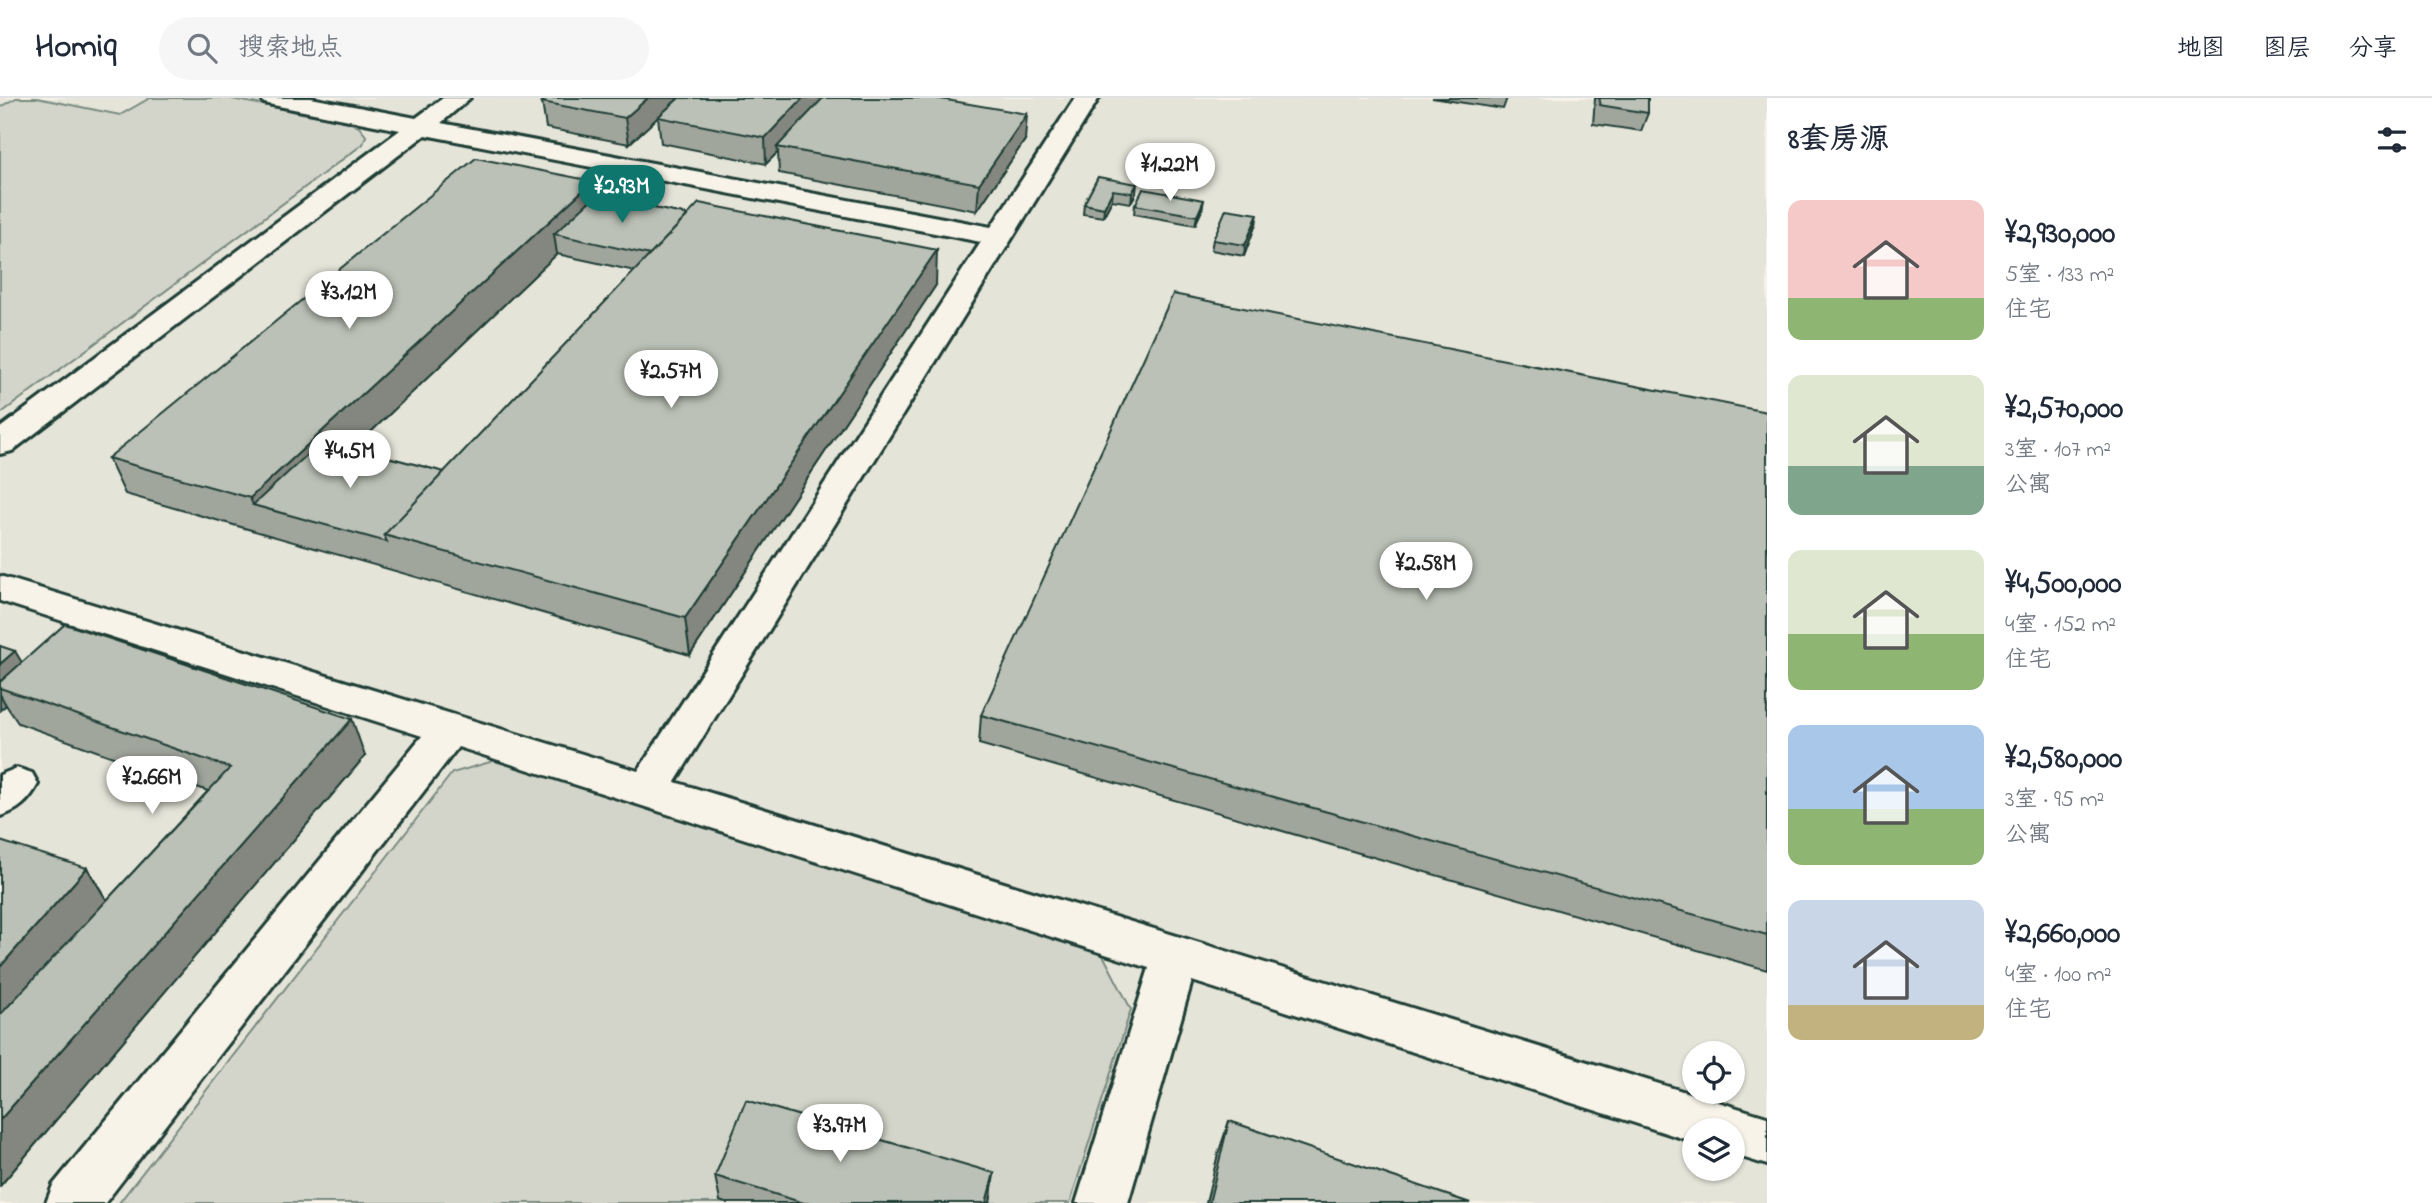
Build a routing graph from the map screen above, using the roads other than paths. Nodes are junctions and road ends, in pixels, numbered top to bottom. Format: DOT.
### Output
graph roads {
  1 [pos="273,98"];
  2 [pos="458,98"];
  3 [pos="1087,98"];
  4 [pos="421,126"];
  5 [pos="998,237"];
  6 [pos="0,444"];
  7 [pos="0,588"];
  8 [pos="450,729"];
  9 [pos="648,790"];
  10 [pos="1175,956"];
  11 [pos="1767,1141"];
  12 [pos="72,1203"];
  13 [pos="1102,1203"];
  1 -- 4 [label="lane"];
  2 -- 4 [label="lane"];
  3 -- 5 [label="lane"];
  4 -- 5 [label="lane"];
  4 -- 6 [label="lane"];
  5 -- 9 [label="lane"];
  7 -- 8 [label="lane"];
  8 -- 9 [label="lane"];
  8 -- 12 [label="lane"];
  9 -- 10 [label="lane"];
  10 -- 11 [label="lane"];
  10 -- 13 [label="lane"];
}
